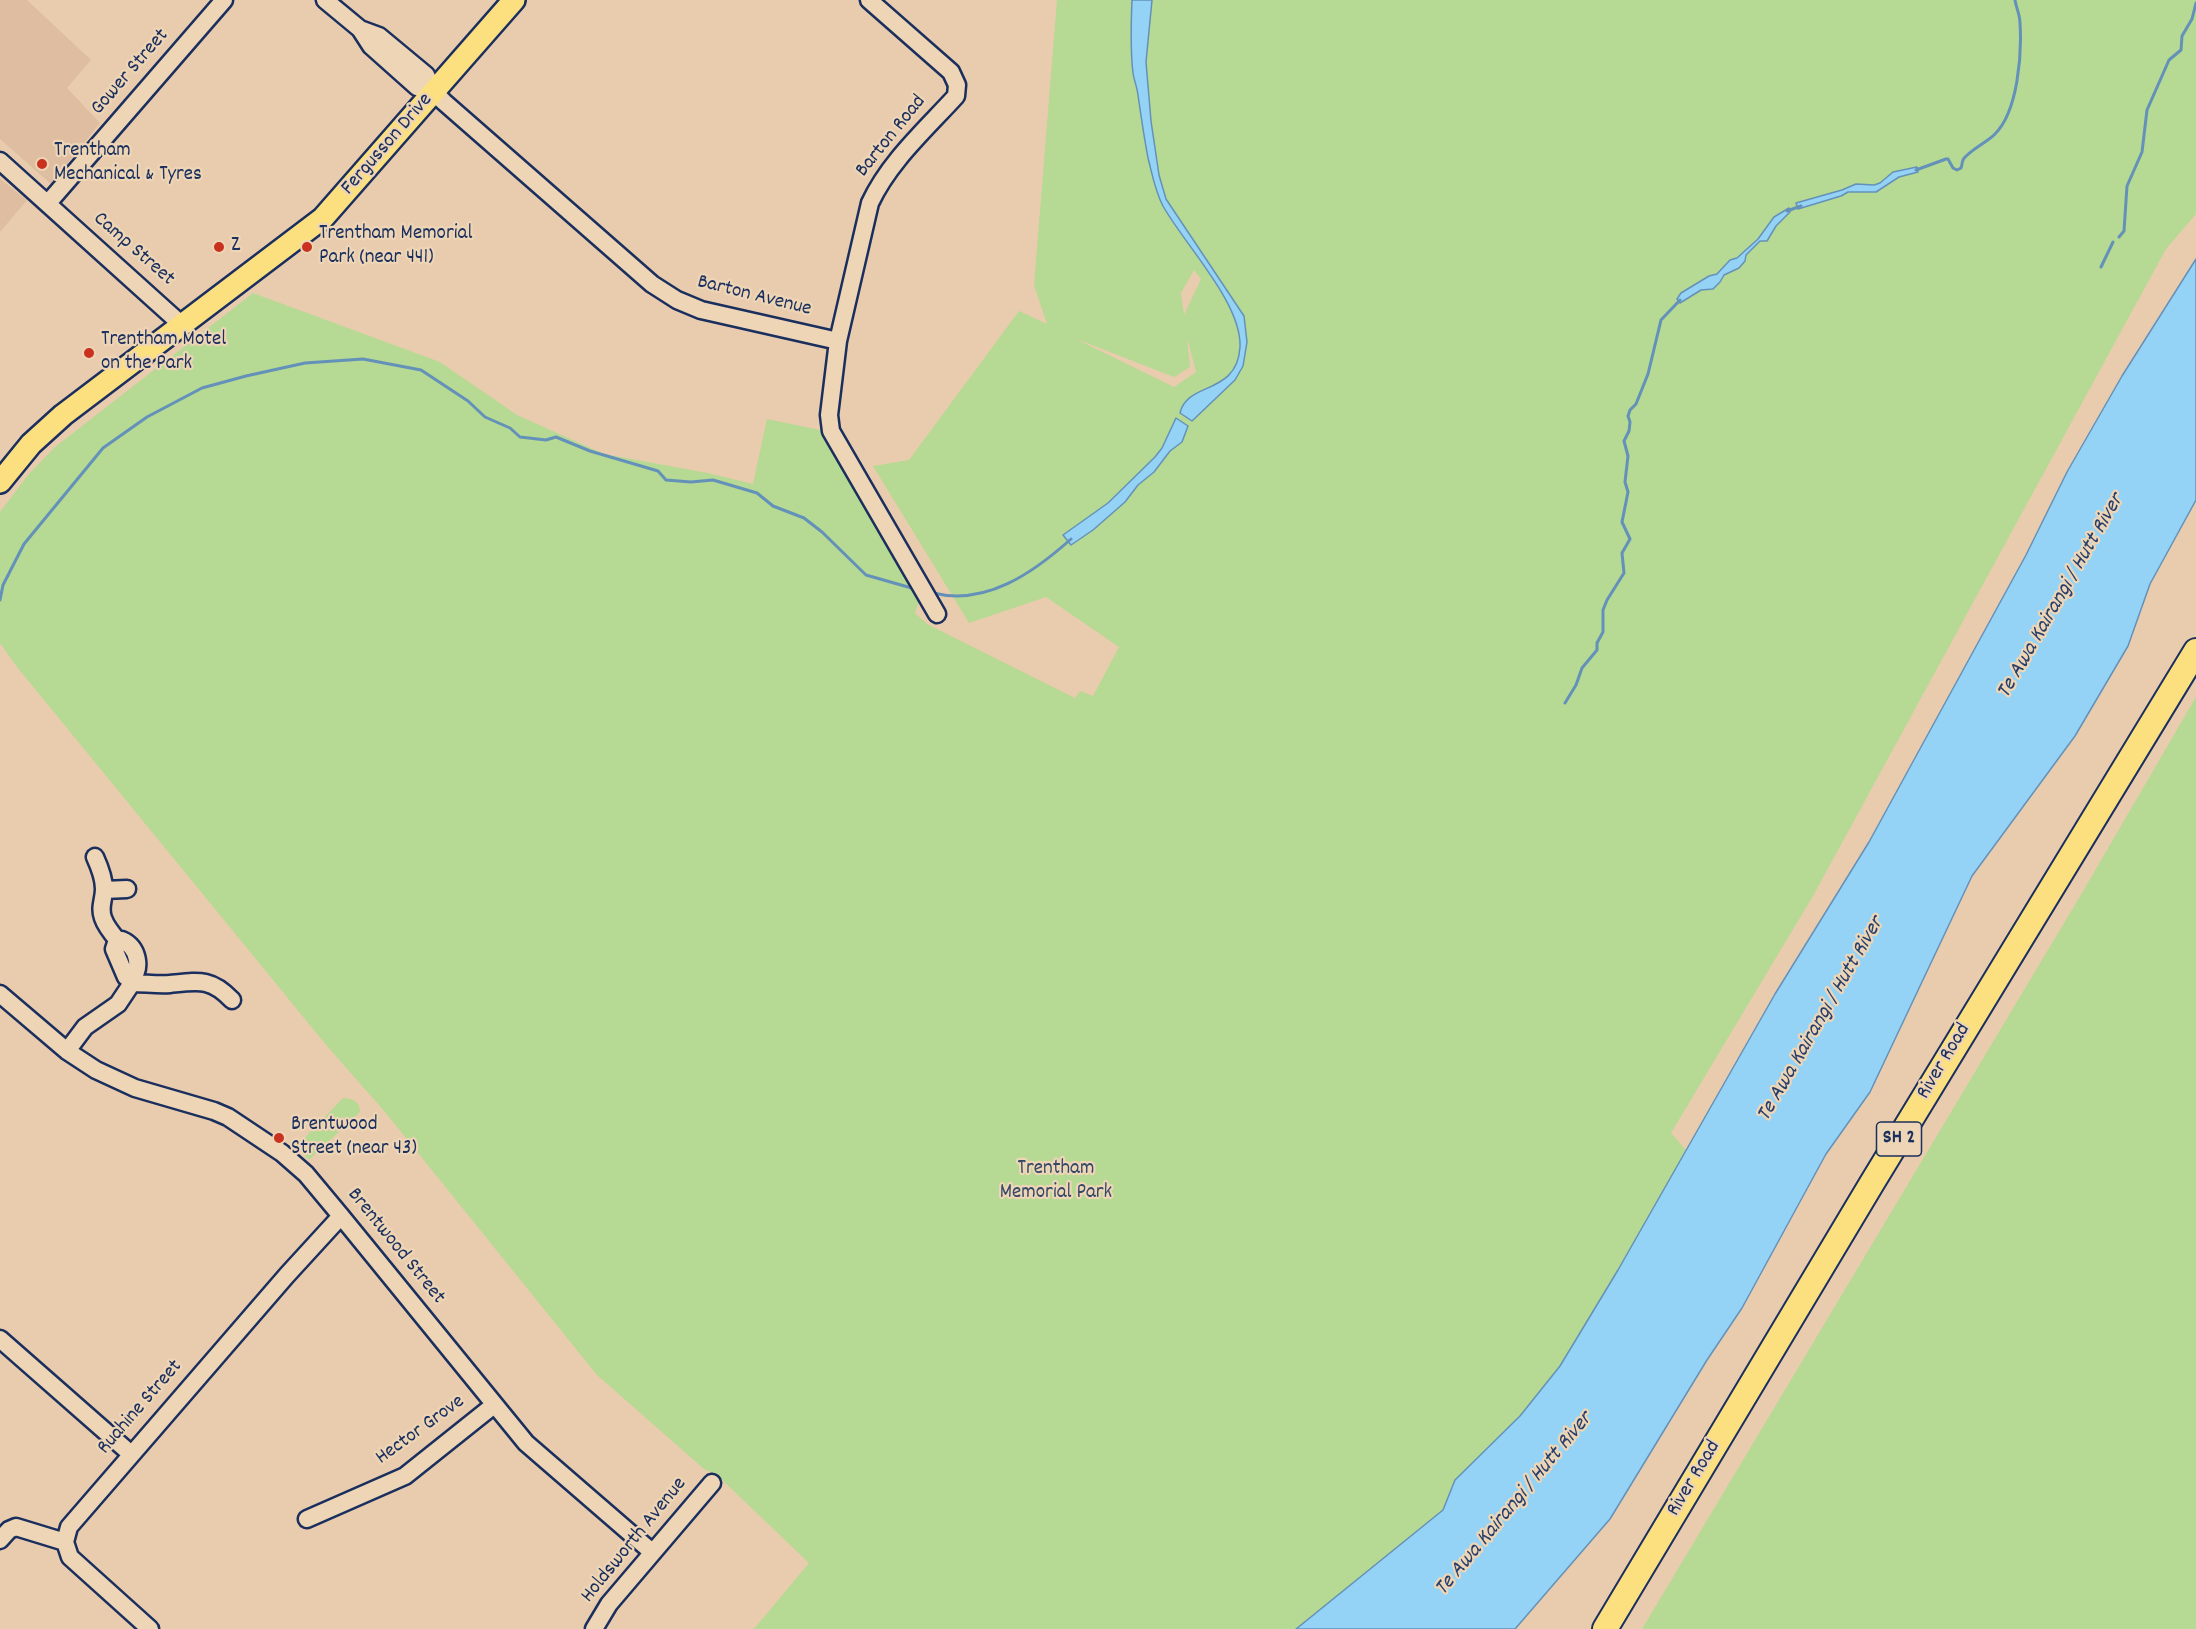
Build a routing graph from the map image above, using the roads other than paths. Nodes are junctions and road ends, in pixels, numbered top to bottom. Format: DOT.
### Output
graph roads {
  1 [pos="224,0"];
  2 [pos="325,0"];
  3 [pos="514,0"];
  4 [pos="869,0"];
  5 [pos="434,92"];
  6 [pos="0,161"];
  7 [pos="48,203"];
  8 [pos="182,325"];
  9 [pos="838,340"];
  10 [pos="0,482"];
  11 [pos="937,614"];
  12 [pos="2196,651"];
  13 [pos="2196,673"];
  14 [pos="94,857"];
  15 [pos="104,890"];
  16 [pos="127,890"];
  17 [pos="131,982"];
  18 [pos="0,994"];
  19 [pos="232,1000"];
  20 [pos="67,1051"];
  21 [pos="341,1216"];
  22 [pos="3,1348"];
  23 [pos="494,1405"];
  24 [pos="131,1454"];
  25 [pos="712,1483"];
  26 [pos="307,1519"];
  27 [pos="0,1540"];
  28 [pos="65,1542"];
  29 [pos="652,1552"];
  30 [pos="150,1629"];
  31 [pos="594,1629"];
  32 [pos="1605,1629"];
  33 [pos="1619,1629"];
  1 -- 7 [label="street, Gower Street"];
  2 -- 5 [label="street, Barton Avenue"];
  3 -- 5 [label="main road, Fergusson Drive"];
  4 -- 9 [label="street, Barton Road"];
  5 -- 8 [label="main road, Fergusson Drive"];
  5 -- 9 [label="street, Barton Avenue"];
  6 -- 7 [label="street, Camp Street"];
  7 -- 8 [label="street, Camp Street"];
  8 -- 10 [label="main road, Fergusson Drive"];
  9 -- 11 [label="street"];
  12 -- 32 [label="highway, River Road / SH 2"];
  13 -- 33 [label="highway, River Road / SH 2"];
  14 -- 15 [label="street"];
  15 -- 16 [label="street"];
  15 -- 17 [label="street"];
  17 -- 19 [label="street"];
  17 -- 20 [label="street"];
  18 -- 20 [label="street, Brentwood Street"];
  20 -- 21 [label="street, Brentwood Street"];
  21 -- 23 [label="street, Brentwood Street"];
  21 -- 24 [label="street, Ruahine Street"];
  22 -- 24 [label="street"];
  23 -- 26 [label="street, Hector Grove"];
  23 -- 29 [label="street, Brentwood Street"];
  24 -- 28 [label="street, Ruahine Street"];
  25 -- 29 [label="street, Holdsworth Avenue"];
  27 -- 28 [label="street"];
  28 -- 30 [label="street"];
  29 -- 31 [label="street, Holdsworth Avenue"];
}
